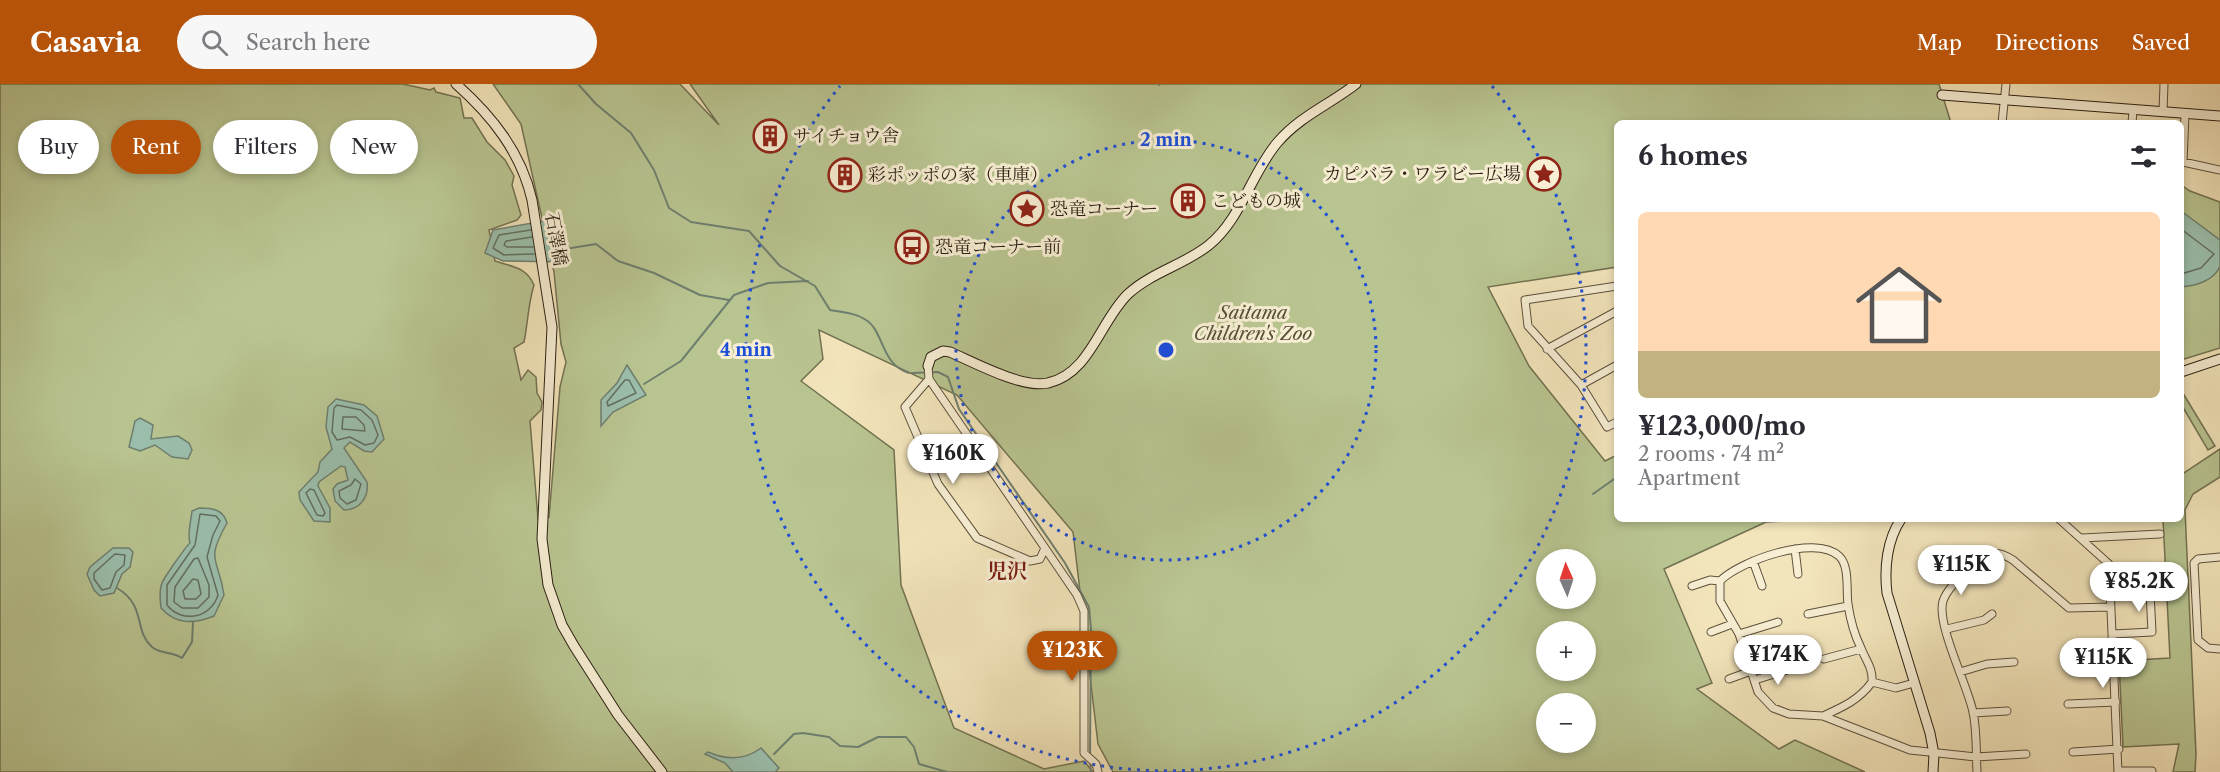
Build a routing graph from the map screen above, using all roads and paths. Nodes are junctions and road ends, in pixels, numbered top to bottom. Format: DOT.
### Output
graph roads {
  1 [pos="456,84"];
  2 [pos="1356,84"];
  3 [pos="2006,84"];
  4 [pos="2164,84"];
  5 [pos="1942,95"];
  6 [pos="2005,101"];
  7 [pos="2133,111"];
  8 [pos="2163,112"];
  9 [pos="2185,114"];
  10 [pos="2220,117"];
  11 [pos="2002,120"];
  12 [pos="2132,120"];
  13 [pos="2184,138"];
  14 [pos="2184,162"];
  15 [pos="2220,169"];
  16 [pos="1614,286"];
  17 [pos="1614,313"];
  18 [pos="1547,349"];
  19 [pos="2220,359"];
  20 [pos="1614,367"];
  21 [pos="2184,371"];
  22 [pos="929,374"];
  23 [pos="1581,385"];
  24 [pos="1614,424"];
  25 [pos="1900,522"];
  26 [pos="2063,522"];
  27 [pos="2160,534"];
  28 [pos="2082,538"];
  29 [pos="1045,548"];
  30 [pos="1796,549"];
  31 [pos="2220,557"];
  32 [pos="1753,561"];
  33 [pos="1798,574"];
  34 [pos="1720,581"];
  35 [pos="1692,586"];
  36 [pos="1762,586"];
  37 [pos="2111,594"];
  38 [pos="1848,606"];
  39 [pos="2111,607"];
  40 [pos="1808,614"];
  41 [pos="1992,614"];
  42 [pos="1778,622"];
  43 [pos="1732,624"];
  44 [pos="1947,629"];
  45 [pos="1711,632"];
  46 [pos="1739,634"];
  47 [pos="2113,634"];
  48 [pos="2220,648"];
  49 [pos="1861,649"];
  50 [pos="2114,655"];
  51 [pos="2065,657"];
  52 [pos="1824,659"];
  53 [pos="2014,662"];
  54 [pos="1793,668"];
  55 [pos="1751,671"];
  56 [pos="1960,672"];
  57 [pos="1730,679"];
  58 [pos="1755,680"];
  59 [pos="1872,682"];
  60 [pos="1914,683"];
  61 [pos="2116,702"];
  62 [pos="2068,704"];
  63 [pos="2007,711"];
  64 [pos="1973,713"];
  65 [pos="1823,716"];
  66 [pos="2119,749"];
  67 [pos="2073,752"];
  68 [pos="1934,754"];
  69 [pos="2026,754"];
  70 [pos="1976,757"];
  71 [pos="2152,771"];
  72 [pos="662,772"];
  73 [pos="1098,772"];
  74 [pos="1933,772"];
  75 [pos="1977,772"];
  76 [pos="2118,772"];
  1 -- 72 [label="street, 石澤橋"];
  2 -- 22 [label="street"];
  3 -- 6 [label="street"];
  4 -- 8 [label="street"];
  5 -- 6 [label="street"];
  6 -- 7 [label="street"];
  6 -- 11 [label="street"];
  7 -- 8 [label="street"];
  7 -- 12 [label="street"];
  8 -- 9 [label="street"];
  9 -- 10 [label="street"];
  9 -- 13 [label="street"];
  14 -- 15 [label="street"];
  16 -- 18 [label="street"];
  17 -- 18 [label="street"];
  18 -- 23 [label="street"];
  19 -- 21 [label="street"];
  20 -- 23 [label="street"];
  22 -- 29 [label="street"];
  22 -- 29 [label="street"];
  23 -- 24 [label="street"];
  25 -- 60 [label="street"];
  26 -- 28 [label="street"];
  27 -- 28 [label="street"];
  28 -- 37 [label="street"];
  29 -- 73 [label="street"];
  30 -- 32 [label="street"];
  30 -- 33 [label="street"];
  30 -- 38 [label="street"];
  31 -- 48 [label="street"];
  32 -- 34 [label="street"];
  32 -- 36 [label="street"];
  34 -- 35 [label="street"];
  34 -- 43 [label="street"];
  37 -- 39 [label="street"];
  37 -- 47 [label="street"];
  38 -- 40 [label="street"];
  38 -- 49 [label="street"];
  39 -- 44 [label="street"];
  39 -- 47 [label="street"];
  41 -- 44 [label="street"];
  42 -- 46 [label="street"];
  43 -- 45 [label="street"];
  43 -- 46 [label="street"];
  44 -- 56 [label="street"];
  46 -- 55 [label="street"];
  47 -- 50 [label="street"];
  49 -- 52 [label="street"];
  49 -- 59 [label="street"];
  50 -- 51 [label="street"];
  50 -- 61 [label="street"];
  53 -- 56 [label="street"];
  54 -- 58 [label="street"];
  55 -- 57 [label="street"];
  55 -- 58 [label="street"];
  56 -- 64 [label="street"];
  58 -- 65 [label="street"];
  59 -- 60 [label="street"];
  59 -- 65 [label="street"];
  60 -- 68 [label="street"];
  61 -- 62 [label="street"];
  61 -- 66 [label="street"];
  63 -- 64 [label="street"];
  64 -- 70 [label="street"];
  65 -- 68 [label="street"];
  66 -- 67 [label="street"];
  66 -- 76 [label="street"];
  68 -- 70 [label="street"];
  68 -- 74 [label="street"];
  69 -- 70 [label="street"];
  70 -- 75 [label="street"];
  71 -- 76 [label="street"];
}
